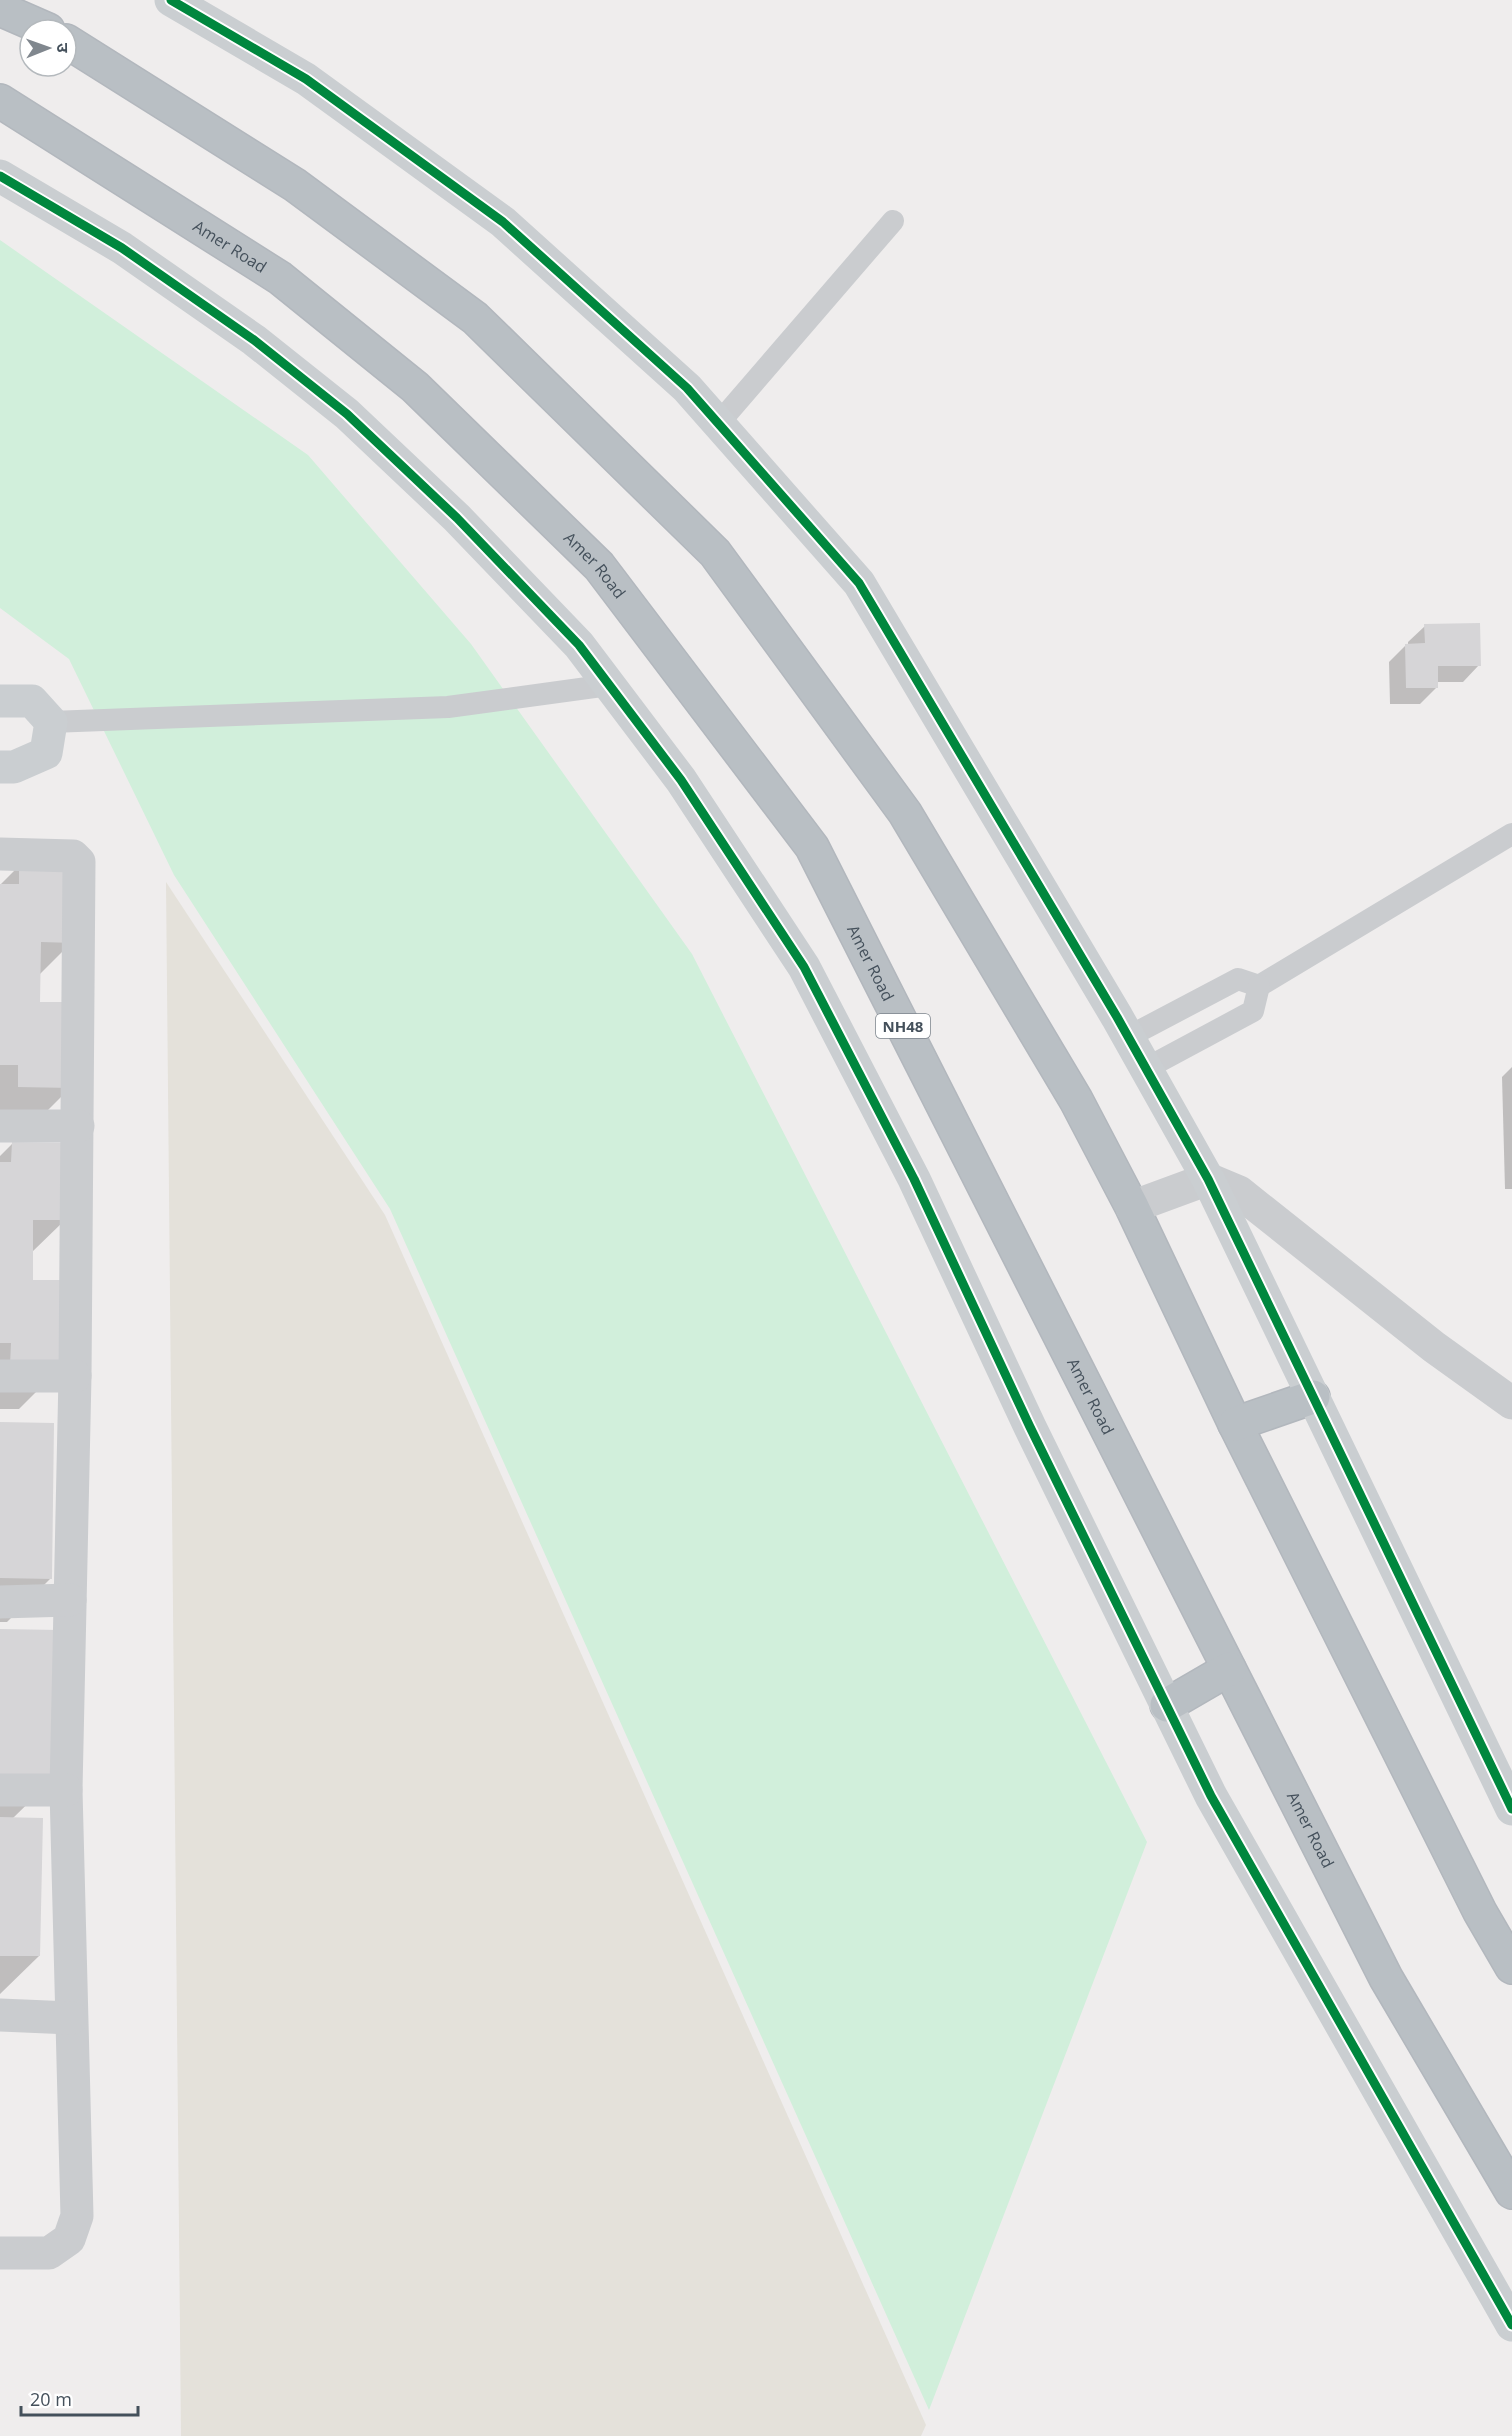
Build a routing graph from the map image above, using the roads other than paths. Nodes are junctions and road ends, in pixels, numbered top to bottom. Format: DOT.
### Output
graph roads {
  1 [pos="171,0"];
  2 [pos="0,9"];
  3 [pos="21,18"];
  4 [pos="78,49"];
  5 [pos="0,101"];
  6 [pos="0,176"];
  7 [pos="893,221"];
  8 [pos="718,424"];
  9 [pos="609,685"];
  10 [pos="0,701"];
  11 [pos="51,722"];
  12 [pos="0,767"];
  13 [pos="1512,834"];
  14 [pos="0,854"];
  15 [pos="1259,986"];
  16 [pos="1128,1037"];
  17 [pos="1145,1069"];
  18 [pos="0,1126"];
  19 [pos="78,1126"];
  20 [pos="1208,1179"];
  21 [pos="1132,1207"];
  22 [pos="0,1376"];
  23 [pos="75,1376"];
  24 [pos="1312,1397"];
  25 [pos="1509,1397"];
  26 [pos="1234,1424"];
  27 [pos="70,1600"];
  28 [pos="0,1602"];
  29 [pos="1229,1669"];
  30 [pos="1167,1705"];
  31 [pos="0,1790"];
  32 [pos="66,1790"];
  33 [pos="1512,1809"];
  34 [pos="1512,1967"];
  35 [pos="0,2015"];
  36 [pos="71,2018"];
  37 [pos="1512,2192"];
  38 [pos="0,2253"];
  39 [pos="1512,2325"];
  1 -- 8 [label="street"];
  2 -- 3 [label="highway"];
  4 -- 21 [label="highway"];
  5 -- 29 [label="highway, Amer Road / NH48"];
  6 -- 9 [label="street"];
  7 -- 8 [label="lane"];
  8 -- 16 [label="street"];
  9 -- 11 [label="lane"];
  9 -- 30 [label="street"];
  10 -- 11 [label="street"];
  11 -- 12 [label="street"];
  13 -- 15 [label="lane"];
  14 -- 19 [label="street"];
  15 -- 16 [label="lane"];
  15 -- 17 [label="lane"];
  16 -- 17 [label="street"];
  17 -- 20 [label="street"];
  18 -- 19 [label="street"];
  19 -- 23 [label="street"];
  20 -- 21 [label="street"];
  20 -- 24 [label="street"];
  20 -- 25 [label="street"];
  21 -- 26 [label="highway"];
  22 -- 23 [label="street"];
  23 -- 27 [label="street"];
  24 -- 26 [label="highway"];
  24 -- 33 [label="street"];
  26 -- 34 [label="highway"];
  27 -- 28 [label="street"];
  27 -- 32 [label="street"];
  29 -- 30 [label="highway"];
  29 -- 37 [label="highway, Amer Road / NH48"];
  30 -- 39 [label="street"];
  31 -- 32 [label="street"];
  32 -- 36 [label="street"];
  35 -- 36 [label="street"];
  36 -- 38 [label="street"];
}
